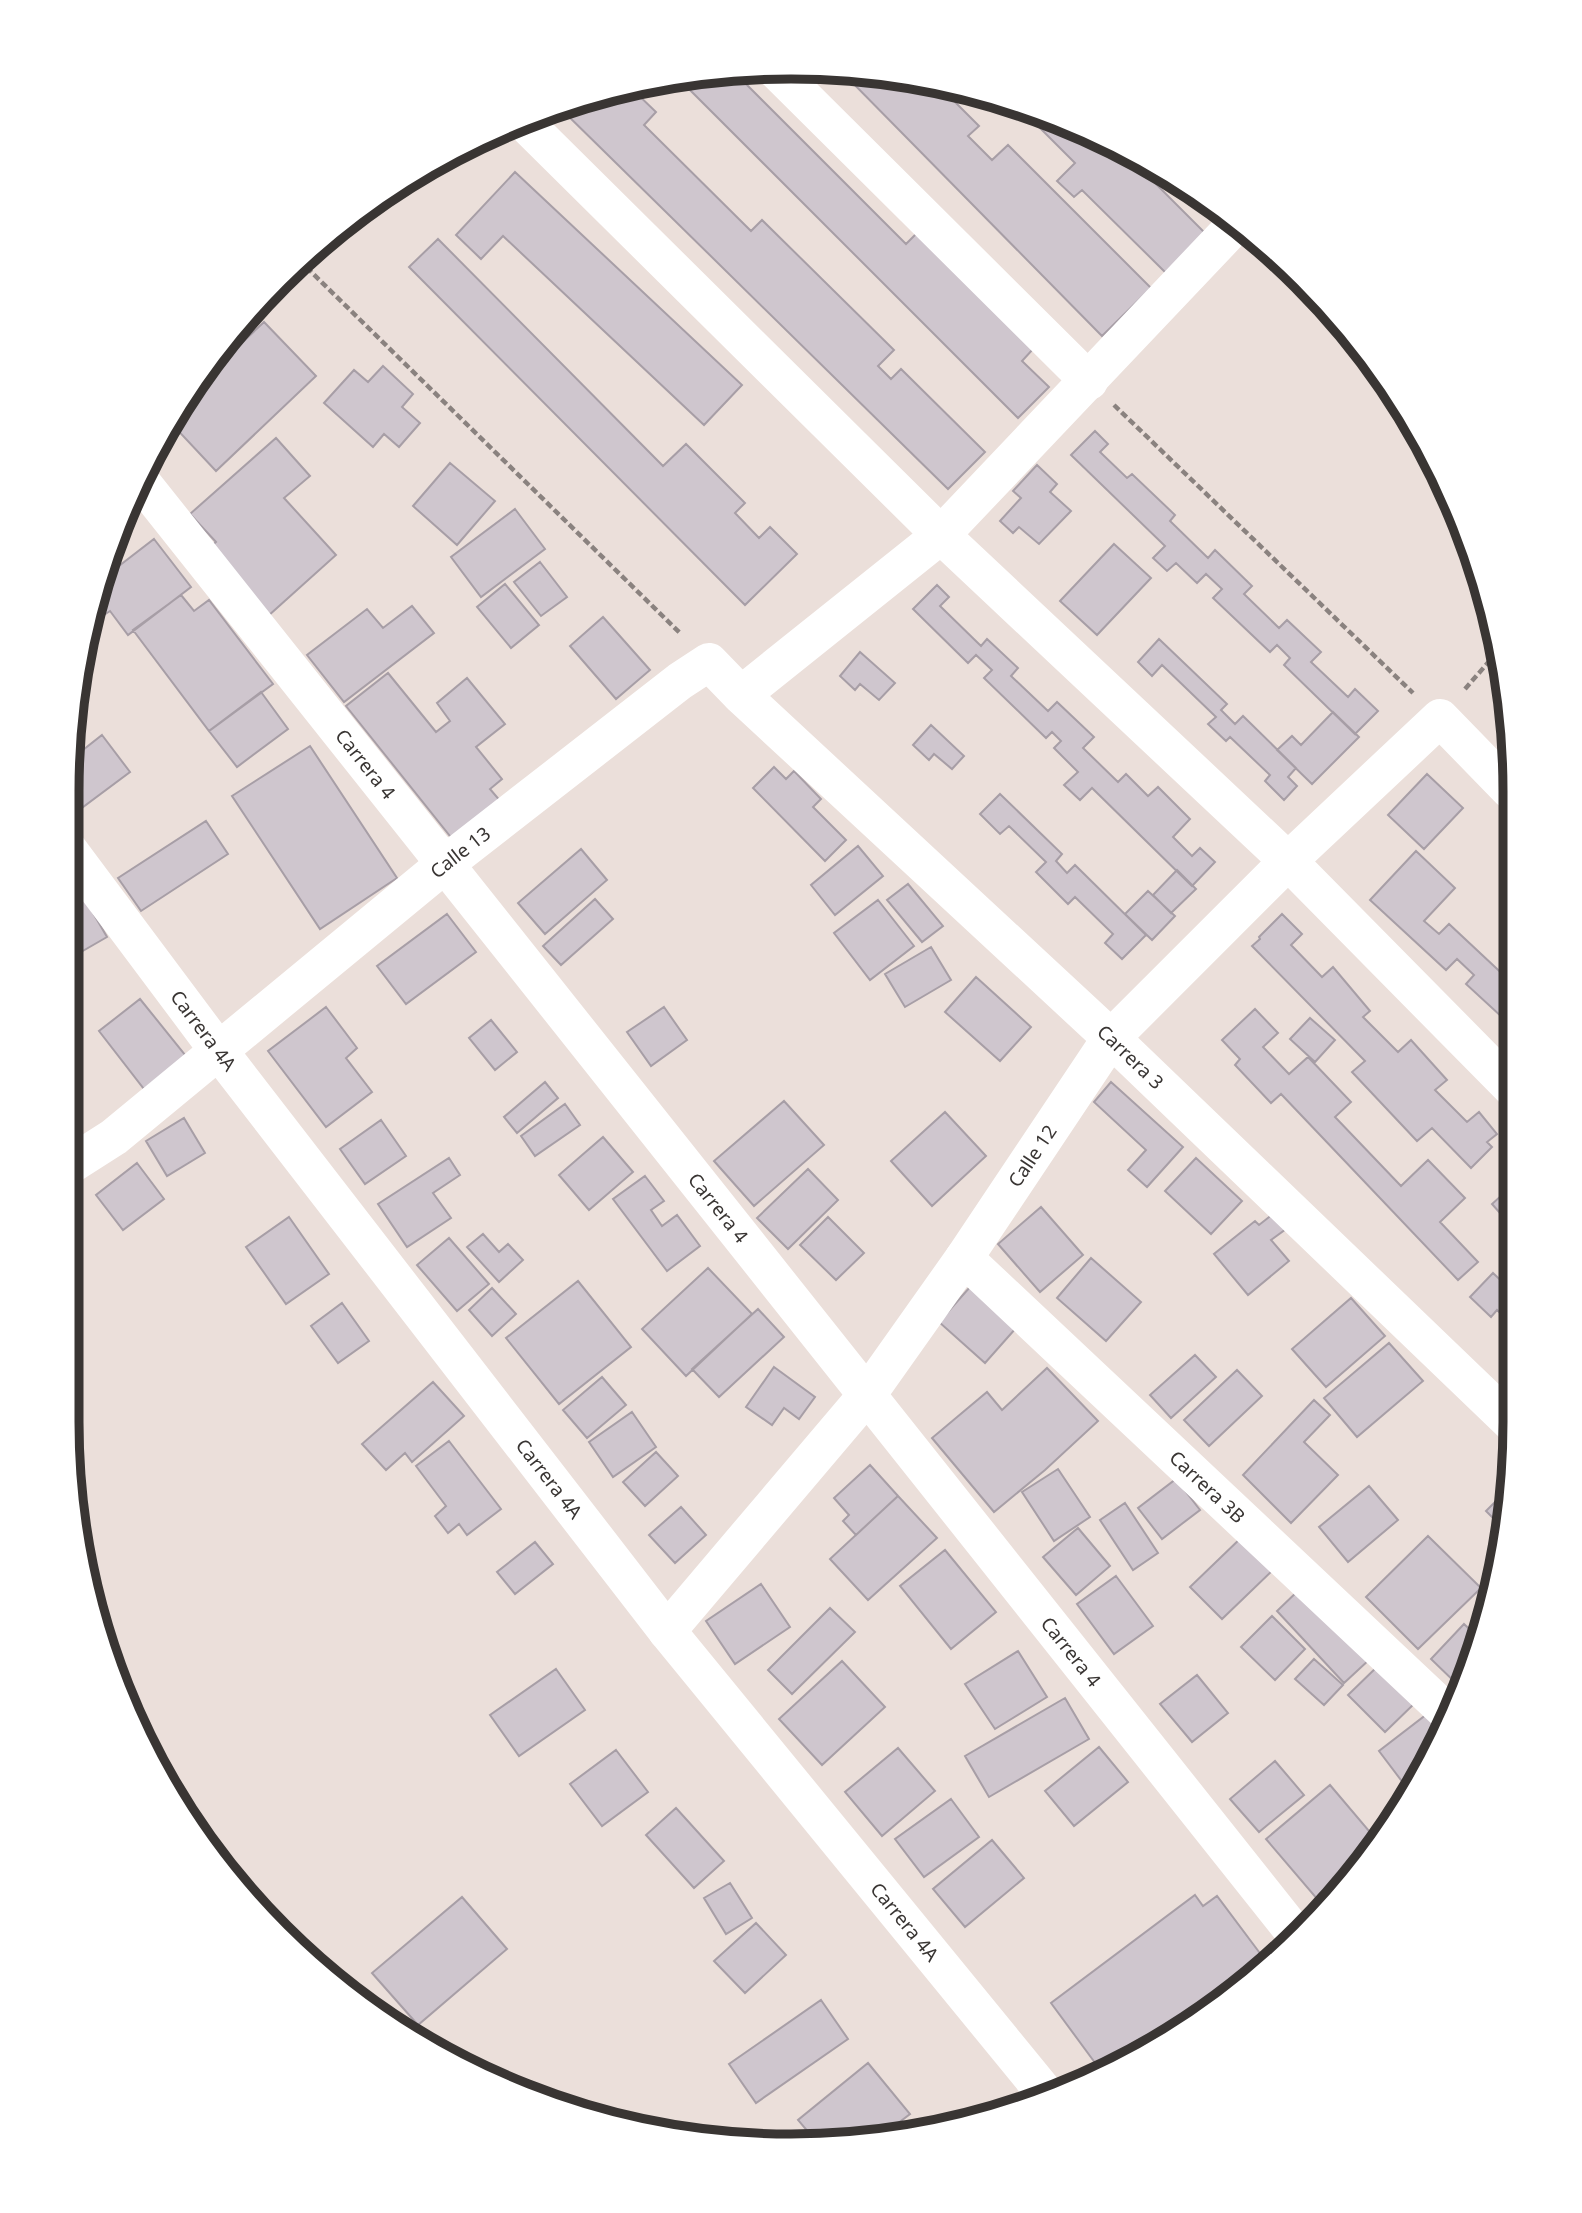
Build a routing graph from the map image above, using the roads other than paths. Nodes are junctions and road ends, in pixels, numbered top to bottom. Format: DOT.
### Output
graph roads {
  1 [pos="785,79"];
  2 [pos="531,128"];
  3 [pos="1230,230"];
  4 [pos="1089,381"];
  5 [pos="146,488"];
  6 [pos="942,534"];
  7 [pos="709,662"];
  8 [pos="741,695"];
  9 [pos="1503,783"];
  10 [pos="1288,860"];
  11 [pos="445,864"];
  12 [pos="79,865"];
  13 [pos="1111,1038"];
  14 [pos="218,1050"];
  15 [pos="1503,1079"];
  16 [pos="79,1159"];
  17 [pos="964,1258"];
  18 [pos="867,1395"];
  19 [pos="1503,1414"];
  20 [pos="667,1631"];
  21 [pos="1443,1708"];
  22 [pos="1292,1929"];
  23 [pos="1041,2088"];
  1 -- 4 [label="street"];
  2 -- 6 [label="street"];
  3 -- 4 [label="street"];
  4 -- 6 [label="street"];
  5 -- 11 [label="street, Carrera 4"];
  6 -- 8 [label="street"];
  6 -- 10 [label="street"];
  7 -- 8 [label="street, Carrera 3"];
  7 -- 11 [label="street, Calle 13"];
  8 -- 13 [label="street, Carrera 3"];
  9 -- 10 [label="street, Calle 12"];
  10 -- 13 [label="street, Calle 12"];
  10 -- 15 [label="street"];
  11 -- 14 [label="street, Calle 13"];
  11 -- 18 [label="street, Carrera 4"];
  12 -- 14 [label="street, Carrera 4A"];
  13 -- 17 [label="street, Calle 12"];
  13 -- 19 [label="street, Carrera 3"];
  14 -- 16 [label="street, Calle 13"];
  14 -- 20 [label="street, Carrera 4A"];
  17 -- 18 [label="street, Calle 12"];
  17 -- 21 [label="street, Carrera 3B"];
  18 -- 20 [label="street, Calle 12"];
  18 -- 22 [label="street, Carrera 4"];
  20 -- 23 [label="street, Carrera 4A"];
}
